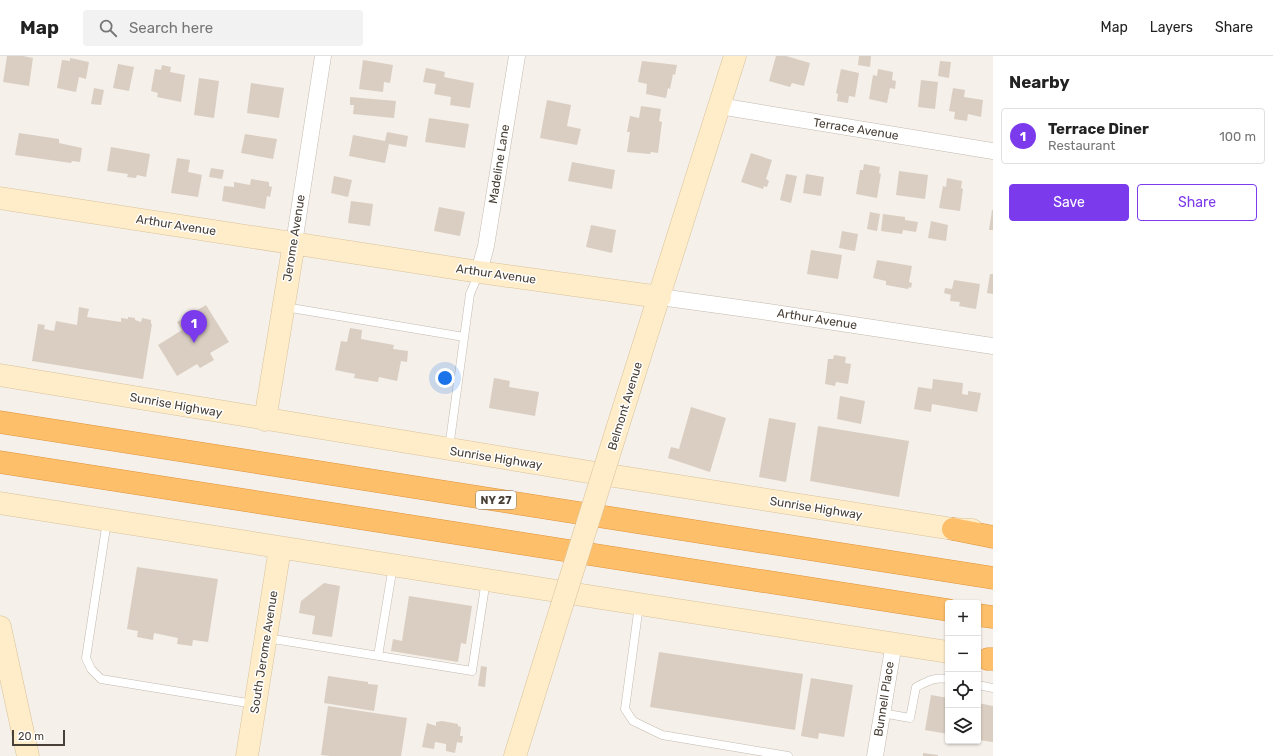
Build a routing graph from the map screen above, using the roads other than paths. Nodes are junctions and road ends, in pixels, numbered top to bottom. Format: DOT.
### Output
graph roads {
  1 [pos="323,56"];
  2 [pos="517,56"];
  3 [pos="735,56"];
  4 [pos="719,106"];
  5 [pos="993,151"];
  6 [pos="0,198"];
  7 [pos="294,243"];
  8 [pos="479,272"];
  9 [pos="660,297"];
  10 [pos="283,306"];
  11 [pos="464,337"];
  12 [pos="993,346"];
  13 [pos="0,375"];
  14 [pos="265,420"];
  15 [pos="0,422"];
  16 [pos="449,450"];
  17 [pos="0,462"];
  18 [pos="0,503"];
  19 [pos="107,520"];
  20 [pos="953,529"];
  21 [pos="993,532"];
  22 [pos="993,537"];
  23 [pos="280,548"];
  24 [pos="394,565"];
  25 [pos="993,578"];
  26 [pos="486,580"];
  27 [pos="639,604"];
  28 [pos="945,610"];
  29 [pos="981,616"];
  30 [pos="993,618"];
  31 [pos="0,627"];
  32 [pos="266,638"];
  33 [pos="894,643"];
  34 [pos="945,652"];
  35 [pos="378,656"];
  36 [pos="4,669"];
  37 [pos="945,679"];
  38 [pos="981,686"];
  39 [pos="993,688"];
  40 [pos="256,704"];
  41 [pos="882,713"];
  42 [pos="28,756"];
  43 [pos="247,756"];
  44 [pos="515,756"];
  45 [pos="788,756"];
  46 [pos="875,756"];
  1 -- 7 [label="street, Jerome Avenue"];
  2 -- 8 [label="street, Madeline Lane"];
  3 -- 4 [label="main road, Belmont Avenue"];
  4 -- 5 [label="street, Terrace Avenue"];
  4 -- 9 [label="main road, Belmont Avenue"];
  6 -- 7 [label="main road, Arthur Avenue"];
  7 -- 8 [label="main road, Arthur Avenue"];
  7 -- 10 [label="main road, Jerome Avenue"];
  8 -- 9 [label="main road, Arthur Avenue"];
  8 -- 11 [label="lane"];
  9 -- 12 [label="street, Arthur Avenue"];
  9 -- 44 [label="main road, Belmont Avenue, bridge"];
  10 -- 11 [label="lane"];
  10 -- 14 [label="main road, Jerome Avenue"];
  11 -- 16 [label="lane"];
  13 -- 14 [label="main road, Sunrise Highway"];
  14 -- 16 [label="main road, Sunrise Highway"];
  15 -- 25 [label="highway, NY 27"];
  16 -- 20 [label="main road, Sunrise Highway"];
  17 -- 28 [label="highway"];
  18 -- 19 [label="main road"];
  19 -- 23 [label="main road"];
  19 -- 40 [label="lane"];
  20 -- 21 [label="main road, Sunrise Highway"];
  20 -- 22 [label="highway"];
  23 -- 24 [label="main road"];
  23 -- 32 [label="main road, South Jerome Avenue"];
  24 -- 26 [label="main road"];
  24 -- 35 [label="lane"];
  26 -- 27 [label="main road"];
  26 -- 35 [label="lane"];
  27 -- 33 [label="main road"];
  27 -- 45 [label="lane"];
  29 -- 30 [label="highway"];
  31 -- 36 [label="main road"];
  32 -- 35 [label="lane"];
  32 -- 40 [label="main road, South Jerome Avenue"];
  33 -- 34 [label="main road"];
  33 -- 41 [label="street, Bunnell Place"];
  36 -- 42 [label="main road"];
  37 -- 41 [label="lane"];
  38 -- 39 [label="lane"];
  40 -- 43 [label="main road, South Jerome Avenue"];
  41 -- 46 [label="street, Bunnell Place"];
}
